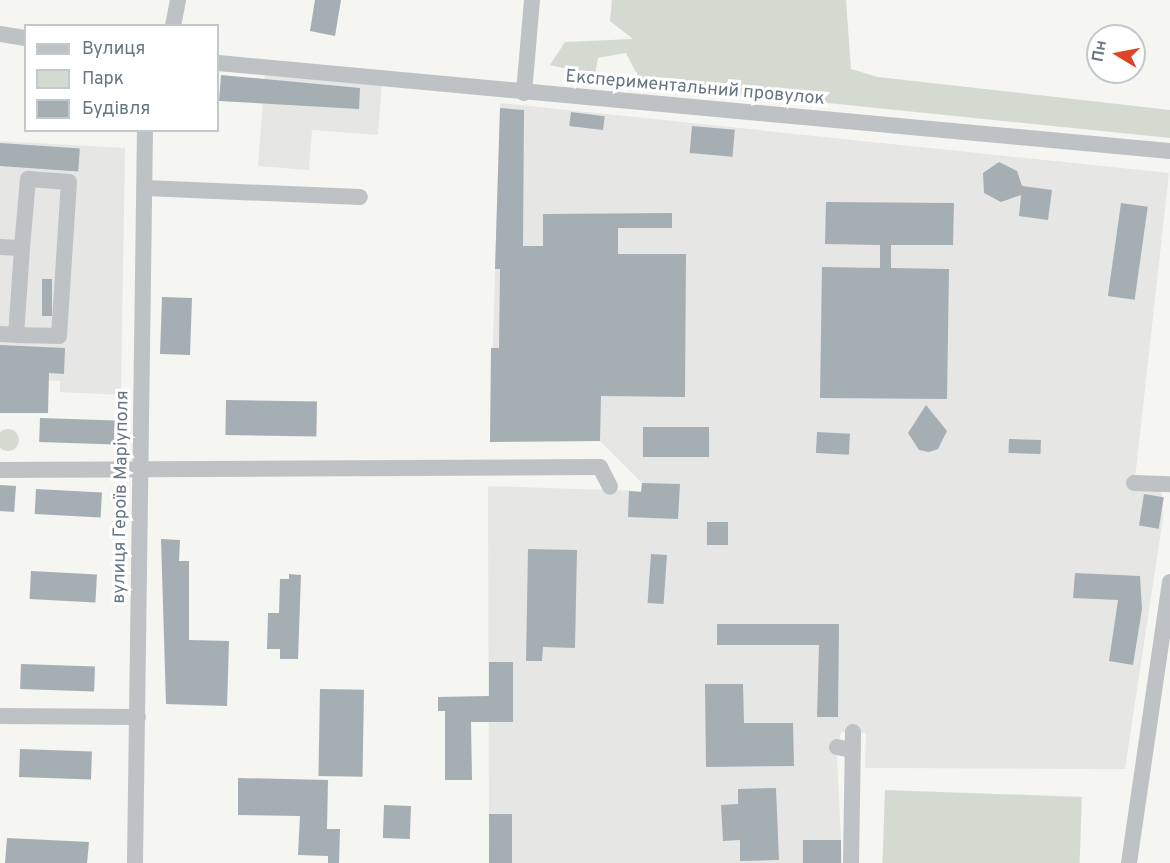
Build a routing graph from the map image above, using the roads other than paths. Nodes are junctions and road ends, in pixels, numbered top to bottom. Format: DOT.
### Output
graph roads {
  1 [pos="178,0"];
  2 [pos="532,0"];
  3 [pos="173,24"];
  4 [pos="0,34"];
  5 [pos="24,38"];
  6 [pos="219,63"];
  7 [pos="524,93"];
  8 [pos="145,132"];
  9 [pos="1170,151"];
  10 [pos="145,188"];
  11 [pos="360,197"];
  12 [pos="0,247"];
  13 [pos="22,248"];
  14 [pos="8,334"];
  15 [pos="141,470"];
  16 [pos="0,471"];
  17 [pos="1134,483"];
  18 [pos="1170,484"];
  19 [pos="610,487"];
  20 [pos="1170,582"];
  21 [pos="0,716"];
  22 [pos="138,717"];
  23 [pos="853,732"];
  24 [pos="135,863"];
  25 [pos="851,863"];
  26 [pos="1129,863"];
  1 -- 3 [label="street"];
  2 -- 7 [label="street"];
  4 -- 5 [label="street"];
  6 -- 7 [label="street, Експериментальний провулок"];
  7 -- 9 [label="street, Експериментальний провулок"];
  8 -- 10 [label="street, вулиця Героїв Маріуполя"];
  10 -- 11 [label="street"];
  10 -- 15 [label="street, вулиця Героїв Маріуполя"];
  12 -- 13 [label="street"];
  13 -- 14 [label="street"];
  13 -- 14 [label="street"];
  15 -- 16 [label="street"];
  15 -- 19 [label="street"];
  15 -- 22 [label="street, вулиця Героїв Маріуполя"];
  17 -- 18 [label="street"];
  20 -- 26 [label="street"];
  21 -- 22 [label="street"];
  22 -- 24 [label="street, вулиця Героїв Маріуполя"];
  23 -- 25 [label="street"];
}
